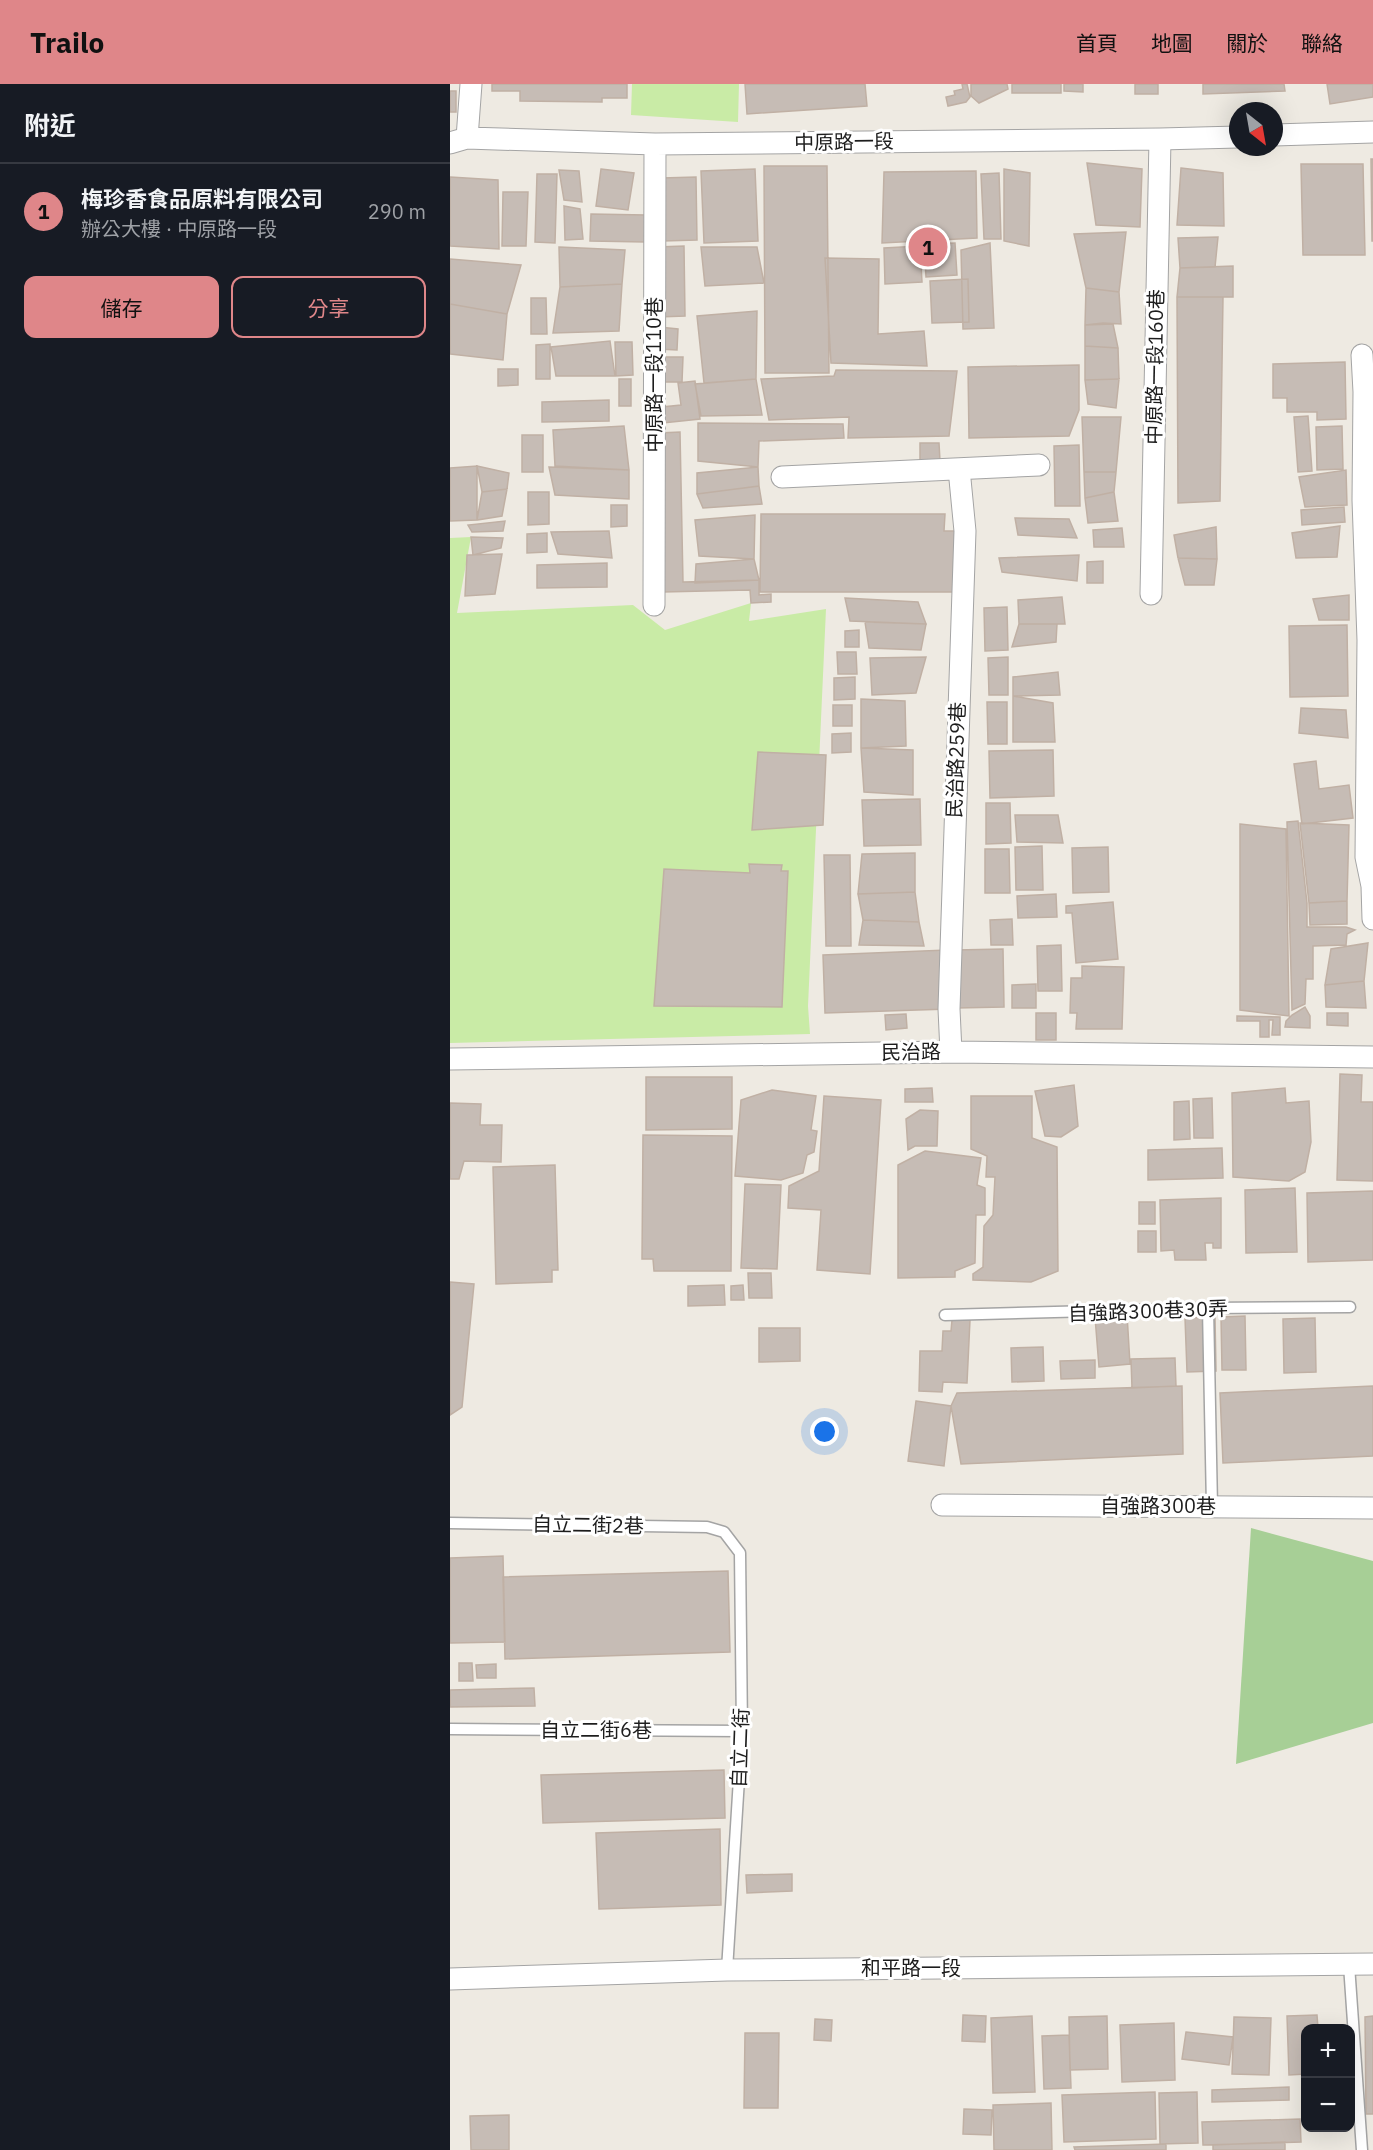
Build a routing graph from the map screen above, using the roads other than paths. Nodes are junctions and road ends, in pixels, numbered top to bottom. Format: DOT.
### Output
graph roads {
  1 [pos="471,84"];
  2 [pos="1373,132"];
  3 [pos="1283,135"];
  4 [pos="1229,136"];
  5 [pos="1160,139"];
  6 [pos="458,140"];
  7 [pos="655,144"];
  8 [pos="1362,354"];
  9 [pos="1039,465"];
  10 [pos="959,469"];
  11 [pos="782,477"];
  12 [pos="1151,594"];
  13 [pos="654,605"];
  14 [pos="1373,920"];
  15 [pos="951,1052"];
  16 [pos="1373,1057"];
  17 [pos="450,1059"];
  18 [pos="1350,1307"];
  19 [pos="1208,1308"];
  20 [pos="945,1315"];
  21 [pos="942,1505"];
  22 [pos="1212,1507"];
  23 [pos="1373,1508"];
  24 [pos="450,1523"];
  25 [pos="724,1532"];
  26 [pos="450,1729"];
  27 [pos="742,1731"];
  28 [pos="1373,1964"];
  29 [pos="1349,1965"];
  30 [pos="728,1970"];
  31 [pos="450,1978"];
  32 [pos="1362,2150"];
  1 -- 6 [label="street"];
  2 -- 3 [label="street"];
  4 -- 5 [label="street, 中原路一段"];
  5 -- 7 [label="street, 中原路一段"];
  5 -- 12 [label="street, 中原路一段160巷"];
  6 -- 7 [label="street, 中原路一段"];
  7 -- 13 [label="street, 中原路一段110巷"];
  8 -- 14 [label="street"];
  9 -- 10 [label="street"];
  10 -- 11 [label="street"];
  10 -- 15 [label="street, 民治路259巷"];
  15 -- 16 [label="street, 民治路"];
  15 -- 17 [label="street, 民治路"];
  18 -- 19 [label="lane, 自強路300巷30弄"];
  19 -- 20 [label="lane, 自強路300巷30弄"];
  19 -- 22 [label="lane"];
  21 -- 22 [label="street, 自強路300巷"];
  22 -- 23 [label="street, 自強路300巷"];
  24 -- 25 [label="lane, 自立二街2巷"];
  25 -- 27 [label="lane, 自立二街"];
  26 -- 27 [label="lane, 自立二街6巷"];
  27 -- 30 [label="lane, 自立二街"];
  28 -- 29 [label="street, 和平路一段"];
  29 -- 30 [label="street, 和平路一段"];
  29 -- 32 [label="lane"];
  30 -- 31 [label="street, 和平路一段"];
}
